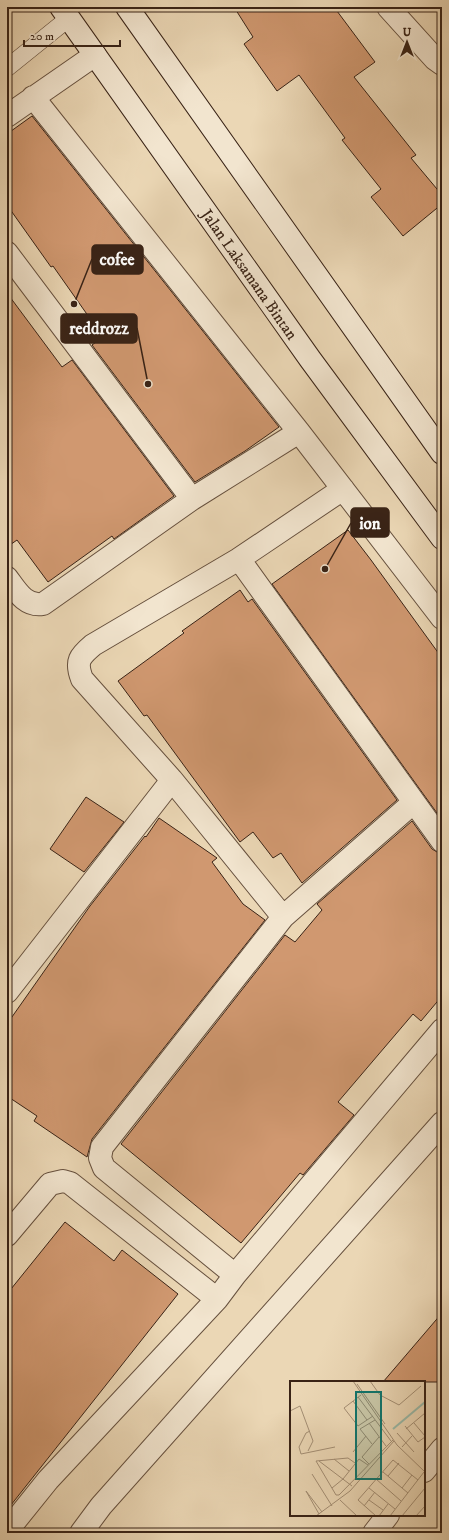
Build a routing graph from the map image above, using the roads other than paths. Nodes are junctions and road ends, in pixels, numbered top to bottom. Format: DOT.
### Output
graph roads {
  1 [pos="127,7"];
  2 [pos="388,7"];
  3 [pos="65,13"];
  4 [pos="95,55"];
  5 [pos="442,64"];
  6 [pos="7,68"];
  7 [pos="33,97"];
  8 [pos="7,116"];
  9 [pos="7,253"];
  10 [pos="299,432"];
  11 [pos="442,453"];
  12 [pos="343,489"];
  13 [pos="192,499"];
  14 [pos="442,538"];
  15 [pos="239,559"];
  16 [pos="7,578"];
  17 [pos="442,618"];
  18 [pos="172,780"];
  19 [pos="414,802"];
  20 [pos="442,841"];
  21 [pos="283,917"];
  22 [pos="7,992"];
  23 [pos="442,1030"];
  24 [pos="442,1123"];
  25 [pos="7,1235"];
  26 [pos="235,1275"];
  27 [pos="217,1299"];
  28 [pos="442,1450"];
  29 [pos="425,1470"];
  30 [pos="387,1516"];
  31 [pos="7,1531"];
  32 [pos="81,1533"];
  33 [pos="374,1533"];
  1 -- 11 [label="street"];
  2 -- 5 [label="street"];
  3 -- 4 [label="street, Jalan Laksamana Bintan"];
  3 -- 6 [label="lane"];
  4 -- 7 [label="street"];
  4 -- 14 [label="street, Jalan Laksamana Bintan"];
  7 -- 8 [label="street"];
  7 -- 10 [label="street"];
  9 -- 13 [label="street"];
  10 -- 12 [label="street"];
  10 -- 13 [label="street"];
  12 -- 15 [label="street"];
  12 -- 17 [label="street"];
  13 -- 16 [label="street"];
  15 -- 18 [label="street"];
  15 -- 19 [label="street"];
  18 -- 21 [label="street"];
  18 -- 22 [label="street"];
  19 -- 20 [label="street"];
  19 -- 21 [label="street"];
  21 -- 26 [label="street"];
  23 -- 26 [label="street"];
  24 -- 32 [label="street"];
  25 -- 27 [label="street"];
  26 -- 27 [label="street"];
  27 -- 31 [label="street"];
  28 -- 29 [label="street"];
  30 -- 33 [label="street"];
}
